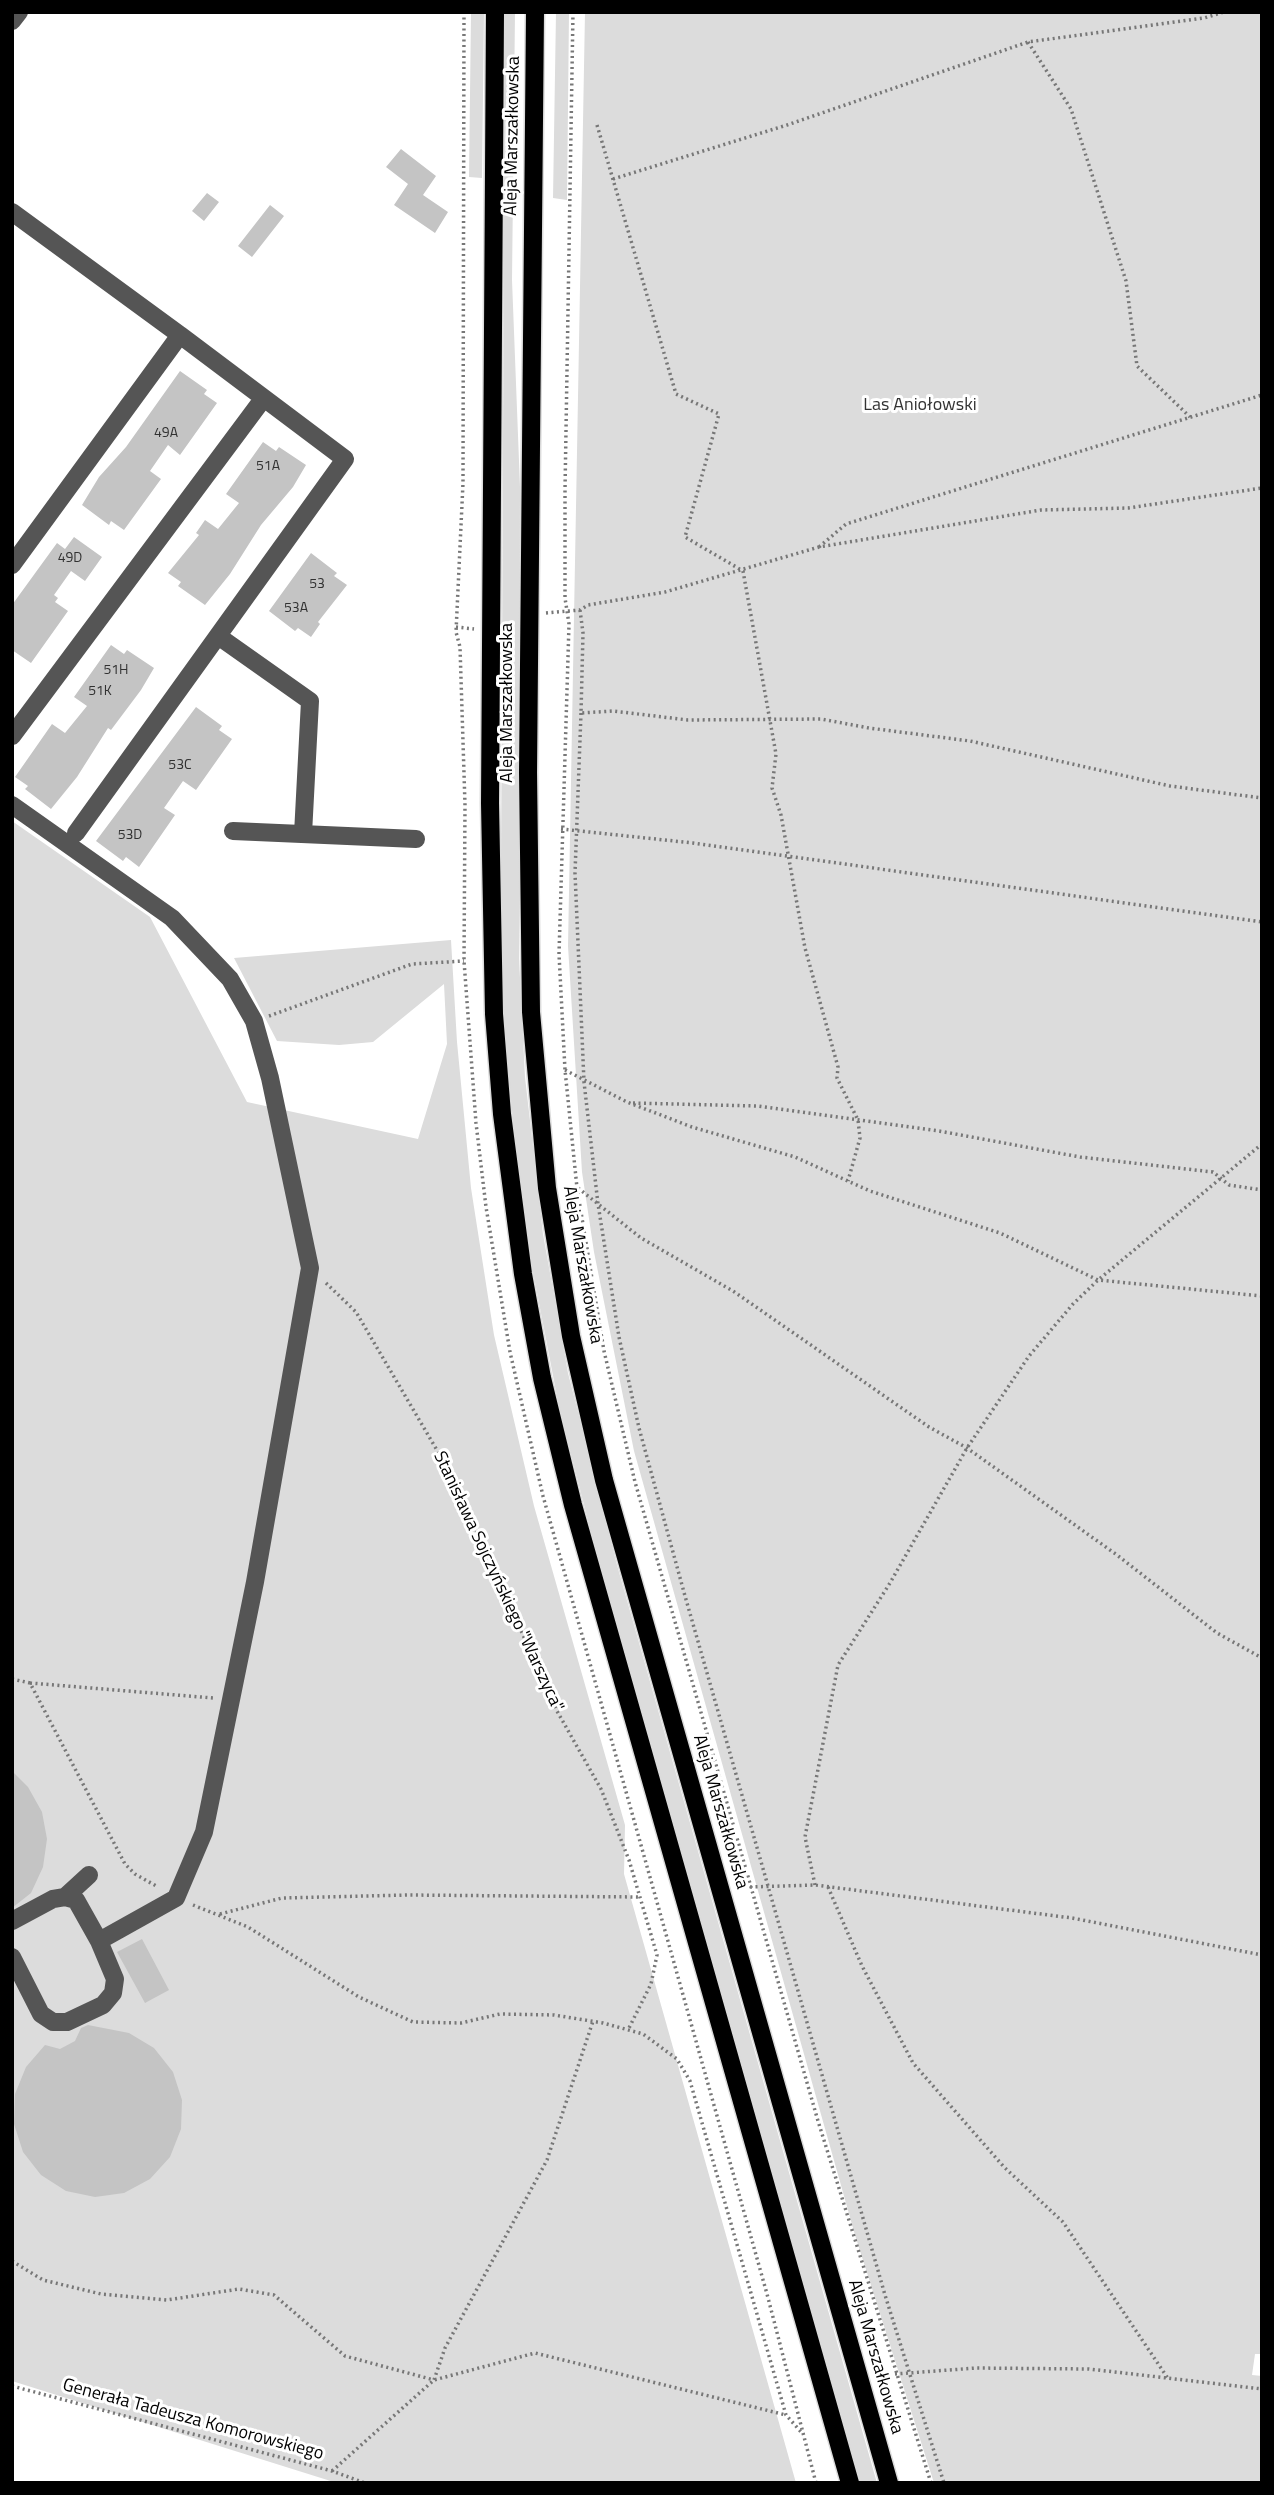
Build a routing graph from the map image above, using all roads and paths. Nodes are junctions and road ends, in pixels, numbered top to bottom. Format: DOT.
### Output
graph roads {
  1 [pos="19,12"];
  2 [pos="464,12"];
  3 [pos="495,12"];
  4 [pos="535,12"];
  5 [pos="573,12"];
  6 [pos="1224,12"];
  7 [pos="12,21"];
  8 [pos="1028,42"];
  9 [pos="597,125"];
  10 [pos="613,179"];
  11 [pos="12,212"];
  12 [pos="180,335"];
  13 [pos="1262,395"];
  14 [pos="263,399"];
  15 [pos="1191,417"];
  16 [pos="1262,488"];
  17 [pos="819,547"];
  18 [pos="12,565"];
  19 [pos="743,570"];
  20 [pos="580,610"];
  21 [pos="567,612"];
  22 [pos="546,613"];
  23 [pos="478,628"];
  24 [pos="218,636"];
  25 [pos="581,713"];
  26 [pos="770,721"];
  27 [pos="12,736"];
  28 [pos="1262,799"];
  29 [pos="12,805"];
  30 [pos="561,829"];
  31 [pos="233,831"];
  32 [pos="575,831"];
  33 [pos="76,833"];
  34 [pos="303,834"];
  35 [pos="416,839"];
  36 [pos="787,858"];
  37 [pos="1262,922"];
  38 [pos="464,961"];
  39 [pos="254,1021"];
  40 [pos="565,1070"];
  41 [pos="584,1082"];
  42 [pos="627,1102"];
  43 [pos="858,1120"];
  44 [pos="1262,1144"];
  45 [pos="1219,1177"];
  46 [pos="848,1181"];
  47 [pos="577,1188"];
  48 [pos="1262,1190"];
  49 [pos="598,1204"];
  50 [pos="310,1268"];
  51 [pos="1098,1280"];
  52 [pos="1262,1296"];
  53 [pos="967,1448"];
  54 [pos="1262,1658"];
  55 [pos="12,1679"];
  56 [pos="30,1683"];
  57 [pos="231,1700"];
  58 [pos="89,1875"];
  59 [pos="815,1885"];
  60 [pos="750,1887"];
  61 [pos="767,1887"];
  62 [pos="828,1887"];
  63 [pos="65,1897"];
  64 [pos="640,1897"];
  65 [pos="176,1898"];
  66 [pos="218,1915"];
  67 [pos="12,1922"];
  68 [pos="99,1941"];
  69 [pos="1262,1955"];
  70 [pos="12,1957"];
  71 [pos="593,2021"];
  72 [pos="628,2030"];
  73 [pos="12,2261"];
  74 [pos="909,2373"];
  75 [pos="895,2374"];
  76 [pos="435,2380"];
  77 [pos="1169,2380"];
  78 [pos="12,2386"];
  79 [pos="1262,2389"];
  80 [pos="786,2415"];
  81 [pos="804,2435"];
  82 [pos="332,2471"];
  83 [pos="365,2483"];
  84 [pos="850,2483"];
  85 [pos="889,2483"];
  86 [pos="930,2483"];
  87 [pos="944,2483"];
  1 -- 7 [label="street"];
  2 -- 23 [label="path"];
  3 -- 84 [label="main road, Aleja Marszałkowska"];
  4 -- 85 [label="main road, Aleja Marszałkowska"];
  5 -- 21 [label="path"];
  6 -- 8 [label="path"];
  8 -- 10 [label="path"];
  8 -- 15 [label="path"];
  9 -- 10 [label="path"];
  10 -- 19 [label="path"];
  11 -- 12 [label="street"];
  12 -- 14 [label="street"];
  12 -- 18 [label="street"];
  13 -- 15 [label="path"];
  14 -- 24 [label="street"];
  14 -- 27 [label="street"];
  15 -- 17 [label="path"];
  16 -- 17 [label="path"];
  17 -- 19 [label="path"];
  19 -- 20 [label="path"];
  19 -- 26 [label="path"];
  20 -- 21 [label="path"];
  20 -- 25 [label="path"];
  21 -- 22 [label="path"];
  21 -- 30 [label="path"];
  24 -- 33 [label="street"];
  24 -- 34 [label="street"];
  25 -- 26 [label="path"];
  25 -- 32 [label="path"];
  26 -- 28 [label="path"];
  26 -- 36 [label="path"];
  29 -- 39 [label="street"];
  30 -- 32 [label="path"];
  30 -- 40 [label="path"];
  31 -- 34 [label="street"];
  32 -- 36 [label="path"];
  32 -- 41 [label="path"];
  34 -- 35 [label="street"];
  36 -- 37 [label="path"];
  36 -- 43 [label="path"];
  38 -- 39 [label="path"];
  39 -- 50 [label="street"];
  40 -- 41 [label="path"];
  40 -- 47 [label="path"];
  41 -- 42 [label="path"];
  41 -- 49 [label="path"];
  42 -- 43 [label="path"];
  42 -- 46 [label="path"];
  43 -- 45 [label="path"];
  43 -- 46 [label="path"];
  44 -- 45 [label="path"];
  45 -- 48 [label="path"];
  45 -- 51 [label="path"];
  46 -- 51 [label="path"];
  47 -- 49 [label="path"];
  47 -- 60 [label="path"];
  49 -- 53 [label="path"];
  49 -- 61 [label="path"];
  50 -- 57 [label="street"];
  50 -- 64 [label="path, Stanisława Sojczyńskiego \"Warszyca\""];
  51 -- 52 [label="path"];
  51 -- 53 [label="path"];
  53 -- 54 [label="path"];
  53 -- 59 [label="path"];
  55 -- 56 [label="path"];
  56 -- 57 [label="path"];
  56 -- 65 [label="path"];
  57 -- 65 [label="street"];
  58 -- 63 [label="street"];
  59 -- 61 [label="path"];
  59 -- 62 [label="path"];
  60 -- 61 [label="path"];
  60 -- 75 [label="path"];
  61 -- 74 [label="path"];
  62 -- 69 [label="path"];
  62 -- 77 [label="path"];
  63 -- 67 [label="street"];
  63 -- 68 [label="street"];
  64 -- 66 [label="path"];
  64 -- 72 [label="path, Stanisława Sojczyńskiego \"Warszyca\""];
  65 -- 66 [label="path"];
  65 -- 68 [label="street"];
  66 -- 71 [label="path"];
  68 -- 70 [label="street"];
  71 -- 72 [label="path"];
  71 -- 76 [label="path"];
  72 -- 80 [label="path"];
  73 -- 76 [label="path"];
  74 -- 75 [label="path"];
  74 -- 77 [label="path"];
  74 -- 87 [label="path"];
  75 -- 86 [label="path"];
  76 -- 80 [label="path"];
  76 -- 82 [label="path"];
  77 -- 79 [label="path"];
  78 -- 82 [label="path, Generała Tadeusza Komorowskiego"];
  80 -- 81 [label="path"];
  82 -- 83 [label="path, Generała Tadeusza Komorowskiego"];
}
